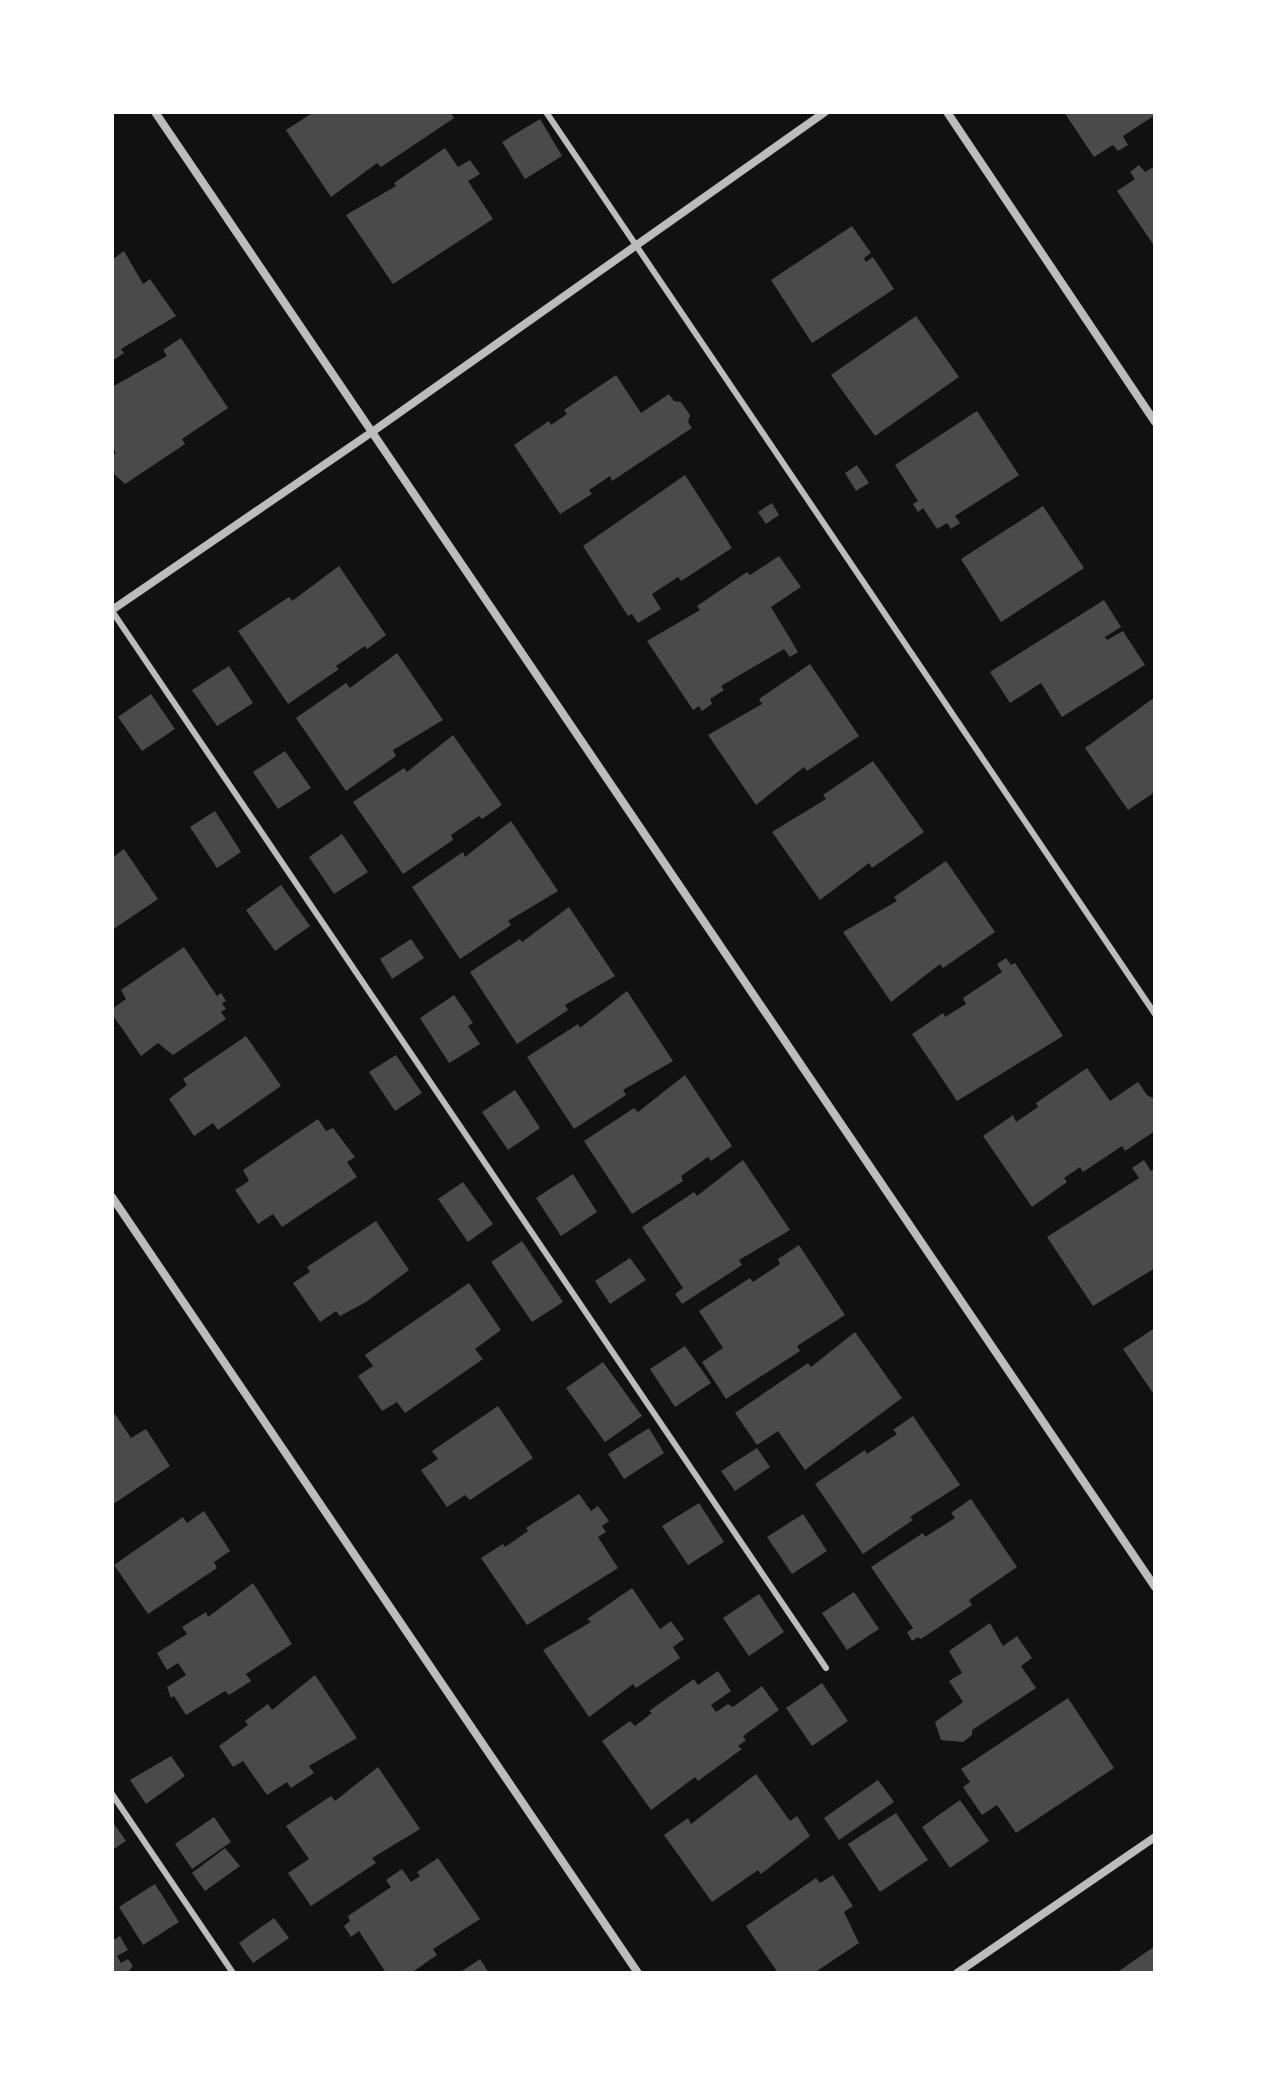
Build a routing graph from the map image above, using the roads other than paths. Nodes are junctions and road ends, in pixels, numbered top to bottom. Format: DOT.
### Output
graph roads {
  1 [pos="155,112"];
  2 [pos="546,112"];
  3 [pos="825,112"];
  4 [pos="947,112"];
  5 [pos="635,247"];
  6 [pos="1155,422"];
  7 [pos="372,432"];
  8 [pos="112,610"];
  9 [pos="1155,1014"];
  10 [pos="112,1197"];
  11 [pos="1155,1587"];
  12 [pos="826,1668"];
  13 [pos="112,1794"];
  14 [pos="1155,1837"];
  15 [pos="233,1973"];
  16 [pos="638,1973"];
  17 [pos="957,1973"];
  1 -- 7 [label="street"];
  2 -- 5 [label="lane"];
  3 -- 5 [label="street"];
  4 -- 6 [label="street"];
  5 -- 7 [label="street"];
  5 -- 9 [label="lane"];
  7 -- 8 [label="street"];
  7 -- 11 [label="street"];
  8 -- 12 [label="lane"];
  10 -- 16 [label="street"];
  13 -- 15 [label="lane"];
  14 -- 17 [label="street"];
}
